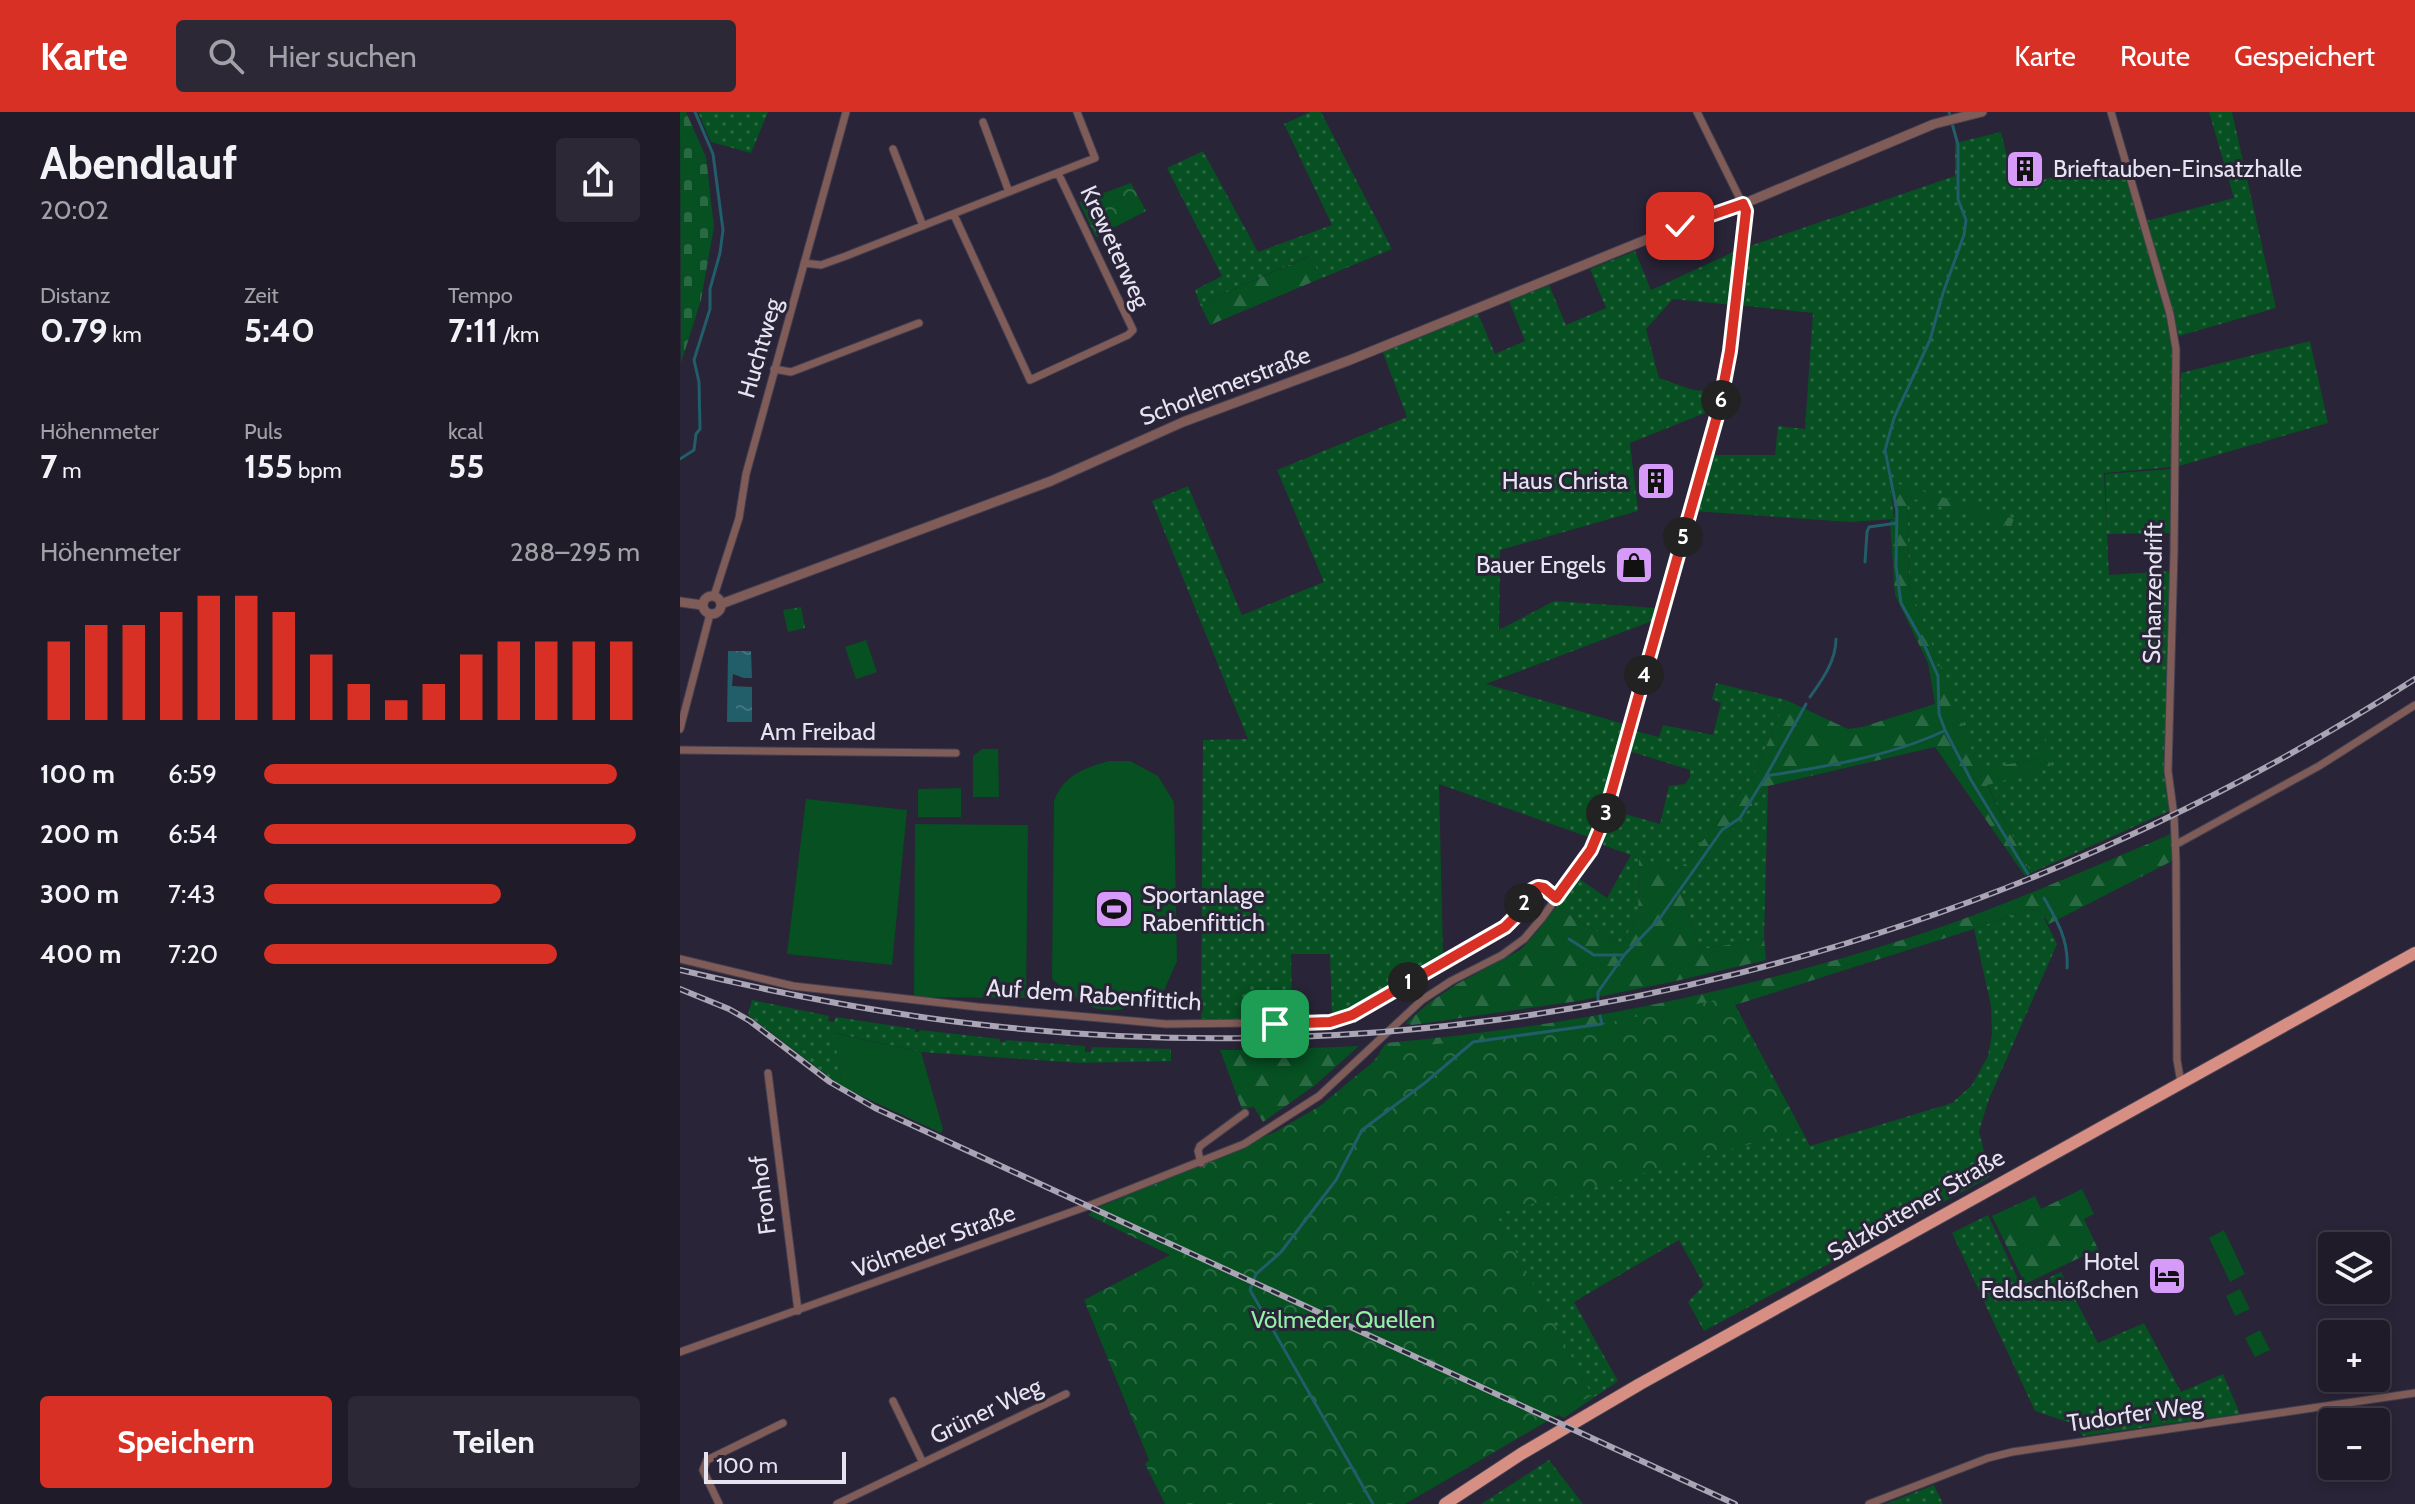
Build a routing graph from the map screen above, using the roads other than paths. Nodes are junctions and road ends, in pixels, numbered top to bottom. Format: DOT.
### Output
graph roads {
  1 [pos="846,112"];
  2 [pos="1077,112"];
  3 [pos="1697,112"];
  4 [pos="1982,112"];
  5 [pos="2111,112"];
  6 [pos="983,122"];
  7 [pos="893,149"];
  8 [pos="1058,173"];
  9 [pos="1009,192"];
  10 [pos="1743,204"];
  11 [pos="954,215"];
  12 [pos="923,226"];
  13 [pos="804,263"];
  14 [pos="919,323"];
  15 [pos="774,369"];
  16 [pos="714,596"];
  17 [pos="680,602"];
  18 [pos="721,604"];
  19 [pos="702,605"];
  20 [pos="710,614"];
  21 [pos="2415,705"];
  22 [pos="680,729"];
  23 [pos="680,750"];
  24 [pos="956,753"];
  25 [pos="2175,845"];
  26 [pos="1556,898"];
  27 [pos="2415,953"];
  28 [pos="680,959"];
  29 [pos="768,1073"];
  30 [pos="2181,1083"];
  31 [pos="1245,1113"];
  32 [pos="1201,1163"];
  33 [pos="798,1311"];
  34 [pos="680,1352"];
  35 [pos="2415,1393"];
  36 [pos="1066,1394"];
  37 [pos="893,1401"];
  38 [pos="783,1423"];
  39 [pos="923,1463"];
  40 [pos="719,1504"];
  41 [pos="837,1504"];
  42 [pos="1445,1504"];
  43 [pos="1869,1504"];
  1 -- 13 [label="street, Huchtweg"];
  2 -- 8 [label="street"];
  3 -- 10 [label="street, Völmeder Straße"];
  4 -- 10 [label="street, Schorlemerstraße"];
  5 -- 25 [label="street, Schanzendrift"];
  6 -- 9 [label="street"];
  7 -- 12 [label="street"];
  8 -- 9 [label="street"];
  8 -- 11 [label="street, Kreweterweg"];
  9 -- 11 [label="street"];
  10 -- 18 [label="street, Schorlemerstraße"];
  10 -- 26 [label="street, Völmeder Straße"];
  11 -- 12 [label="street"];
  12 -- 13 [label="street"];
  13 -- 15 [label="street, Huchtweg"];
  14 -- 15 [label="street"];
  15 -- 16 [label="street, Huchtweg"];
  16 -- 18 [label="street"];
  16 -- 19 [label="street"];
  17 -- 19 [label="street"];
  18 -- 20 [label="street"];
  19 -- 20 [label="street"];
  20 -- 22 [label="street"];
  21 -- 25 [label="street"];
  23 -- 24 [label="street, Am Freibad"];
  25 -- 30 [label="street, Schanzendrift"];
  26 -- 28 [label="street, Auf dem Rabenfittich"];
  26 -- 32 [label="street, Völmeder Straße"];
  27 -- 30 [label="main road, Salzkottener Straße"];
  29 -- 33 [label="street, Fronhof"];
  30 -- 42 [label="main road, Salzkottener Straße"];
  31 -- 32 [label="street"];
  32 -- 33 [label="street, Völmeder Straße"];
  33 -- 34 [label="street, Völmeder Straße"];
  35 -- 43 [label="street, Tudorfer Weg"];
  36 -- 39 [label="street, Grüner Weg"];
  37 -- 39 [label="street, Grüner Weg"];
  38 -- 40 [label="street"];
  39 -- 41 [label="street, Grüner Weg"];
}
